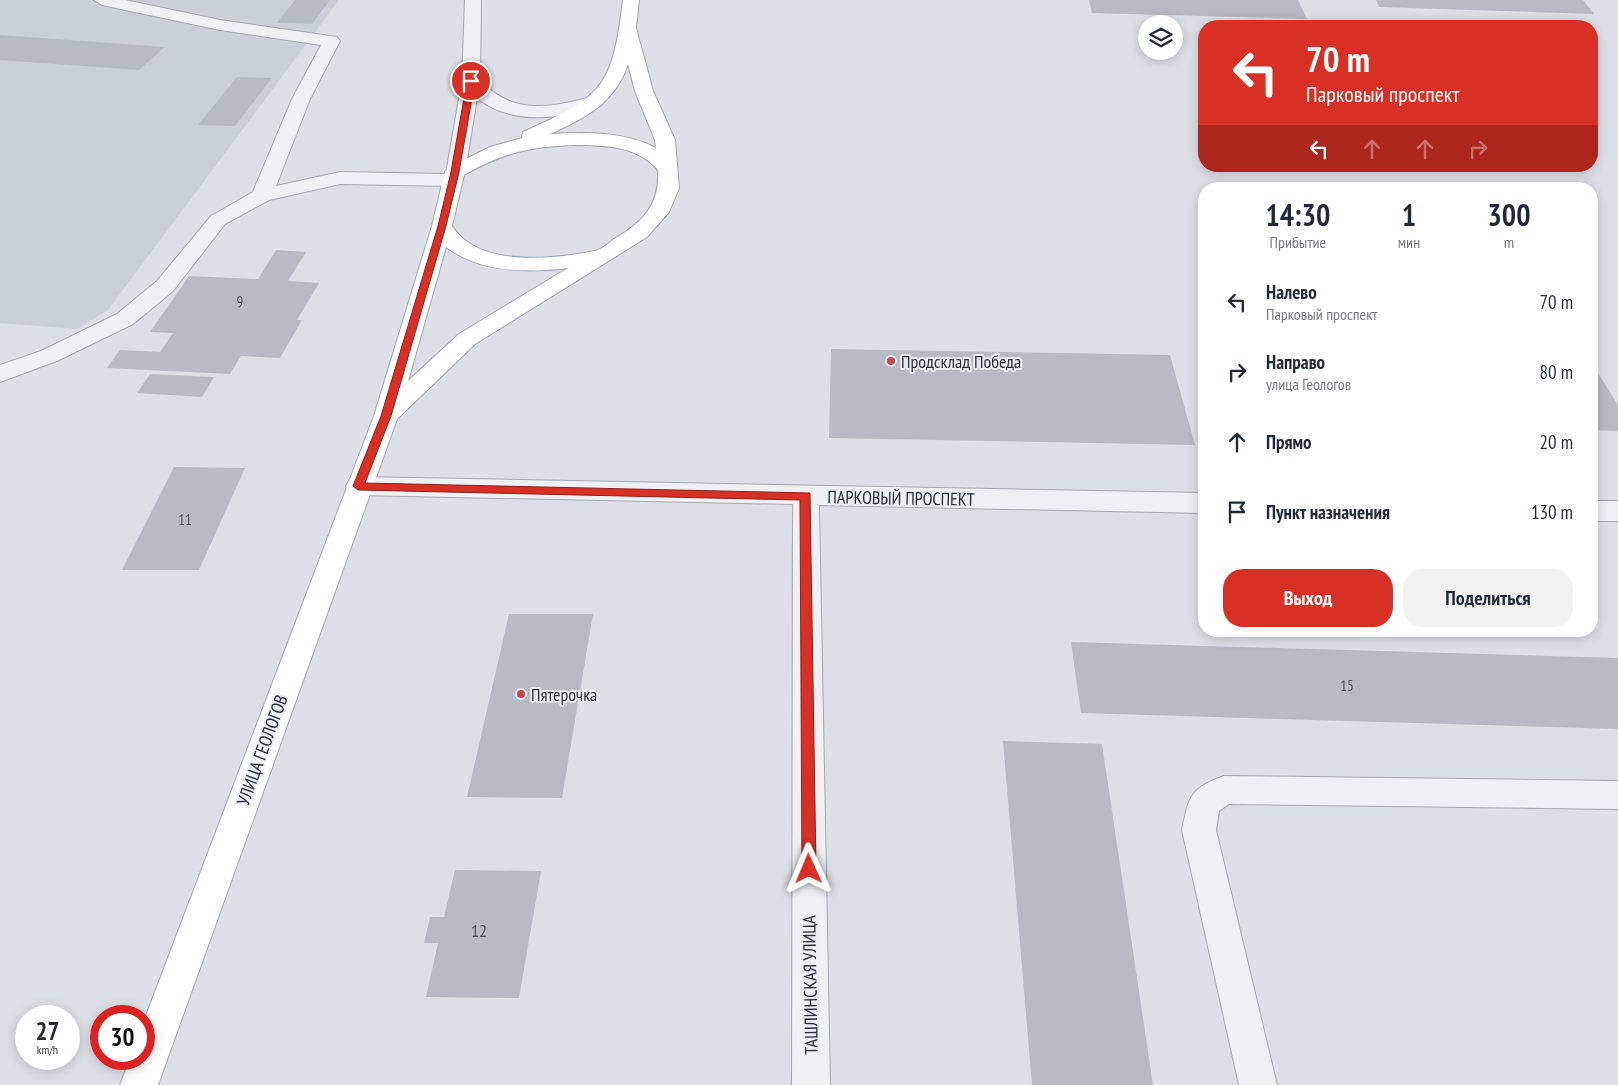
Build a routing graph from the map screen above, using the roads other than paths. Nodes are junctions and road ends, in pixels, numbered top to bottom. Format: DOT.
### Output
graph roads {
  1 [pos="102,0"];
  2 [pos="473,0"];
  3 [pos="631,0"];
  4 [pos="628,28"];
  5 [pos="471,81"];
  6 [pos="595,102"];
  7 [pos="513,145"];
  8 [pos="668,170"];
  9 [pos="454,176"];
  10 [pos="262,195"];
  11 [pos="442,226"];
  12 [pos="609,252"];
  13 [pos="0,374"];
  14 [pos="386,416"];
  15 [pos="358,486"];
  16 [pos="806,496"];
  17 [pos="1198,503"];
  18 [pos="1598,511"];
  19 [pos="1618,511"];
  20 [pos="1618,795"];
  21 [pos="140,1085"];
  22 [pos="811,1085"];
  23 [pos="1258,1085"];
  1 -- 10 [label="street"];
  2 -- 5 [label="street"];
  3 -- 4 [label="main road"];
  4 -- 6 [label="main road"];
  4 -- 8 [label="main road"];
  5 -- 6 [label="street"];
  5 -- 9 [label="street"];
  6 -- 7 [label="main road"];
  7 -- 8 [label="main road"];
  7 -- 9 [label="main road"];
  8 -- 12 [label="main road"];
  9 -- 10 [label="street"];
  9 -- 11 [label="main road, УЛИЦА ГЕОЛОГОВ"];
  10 -- 13 [label="street"];
  11 -- 12 [label="main road"];
  11 -- 14 [label="main road, УЛИЦА ГЕОЛОГОВ"];
  12 -- 14 [label="main road"];
  14 -- 15 [label="main road, УЛИЦА ГЕОЛОГОВ"];
  15 -- 16 [label="street, ПАРКОВЫЙ ПРОСПЕКТ"];
  15 -- 21 [label="main road, УЛИЦА ГЕОЛОГОВ"];
  16 -- 17 [label="street, ПАРКОВЫЙ ПРОСПЕКТ"];
  16 -- 22 [label="street, ТАШЛИНСКАЯ УЛИЦА"];
  18 -- 19 [label="street"];
  20 -- 23 [label="street"];
}
